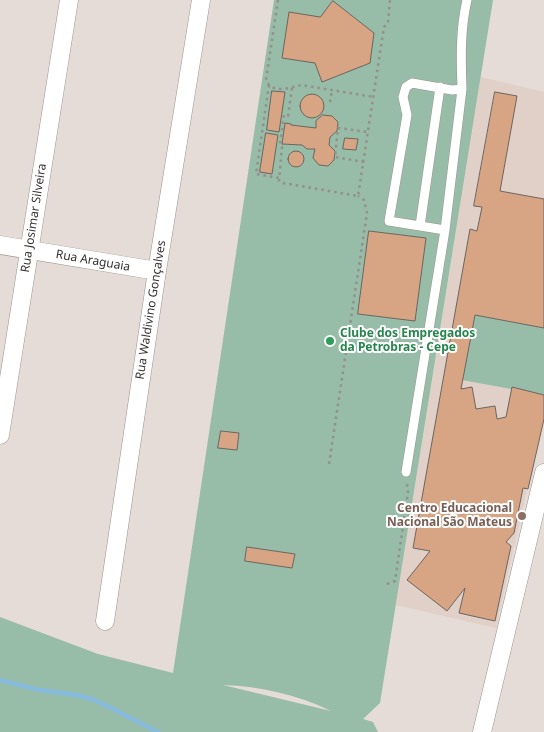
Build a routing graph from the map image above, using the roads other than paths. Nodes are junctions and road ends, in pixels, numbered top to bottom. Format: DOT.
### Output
graph roads {
  1 [pos="69,0"];
  2 [pos="201,0"];
  3 [pos="467,0"];
  4 [pos="440,87"];
  5 [pos="462,89"];
  6 [pos="420,226"];
  7 [pos="445,230"];
  8 [pos="0,245"];
  9 [pos="28,250"];
  10 [pos="157,271"];
  11 [pos="0,435"];
  12 [pos="406,472"];
  13 [pos="544,473"];
  14 [pos="105,621"];
  15 [pos="482,732"];
  1 -- 9 [label="street, Rua Josimar Silveira"];
  2 -- 10 [label="street, Rua Waldivino Gonçalves"];
  3 -- 5 [label="lane"];
  4 -- 5 [label="lane"];
  4 -- 6 [label="lane"];
  4 -- 6 [label="lane"];
  5 -- 7 [label="lane"];
  6 -- 7 [label="lane"];
  7 -- 12 [label="lane"];
  8 -- 9 [label="street, Rua Araguaia"];
  9 -- 10 [label="street, Rua Araguaia"];
  9 -- 11 [label="street, Rua Josimar Silveira"];
  10 -- 14 [label="street, Rua Waldivino Gonçalves"];
  13 -- 15 [label="street"];
}
